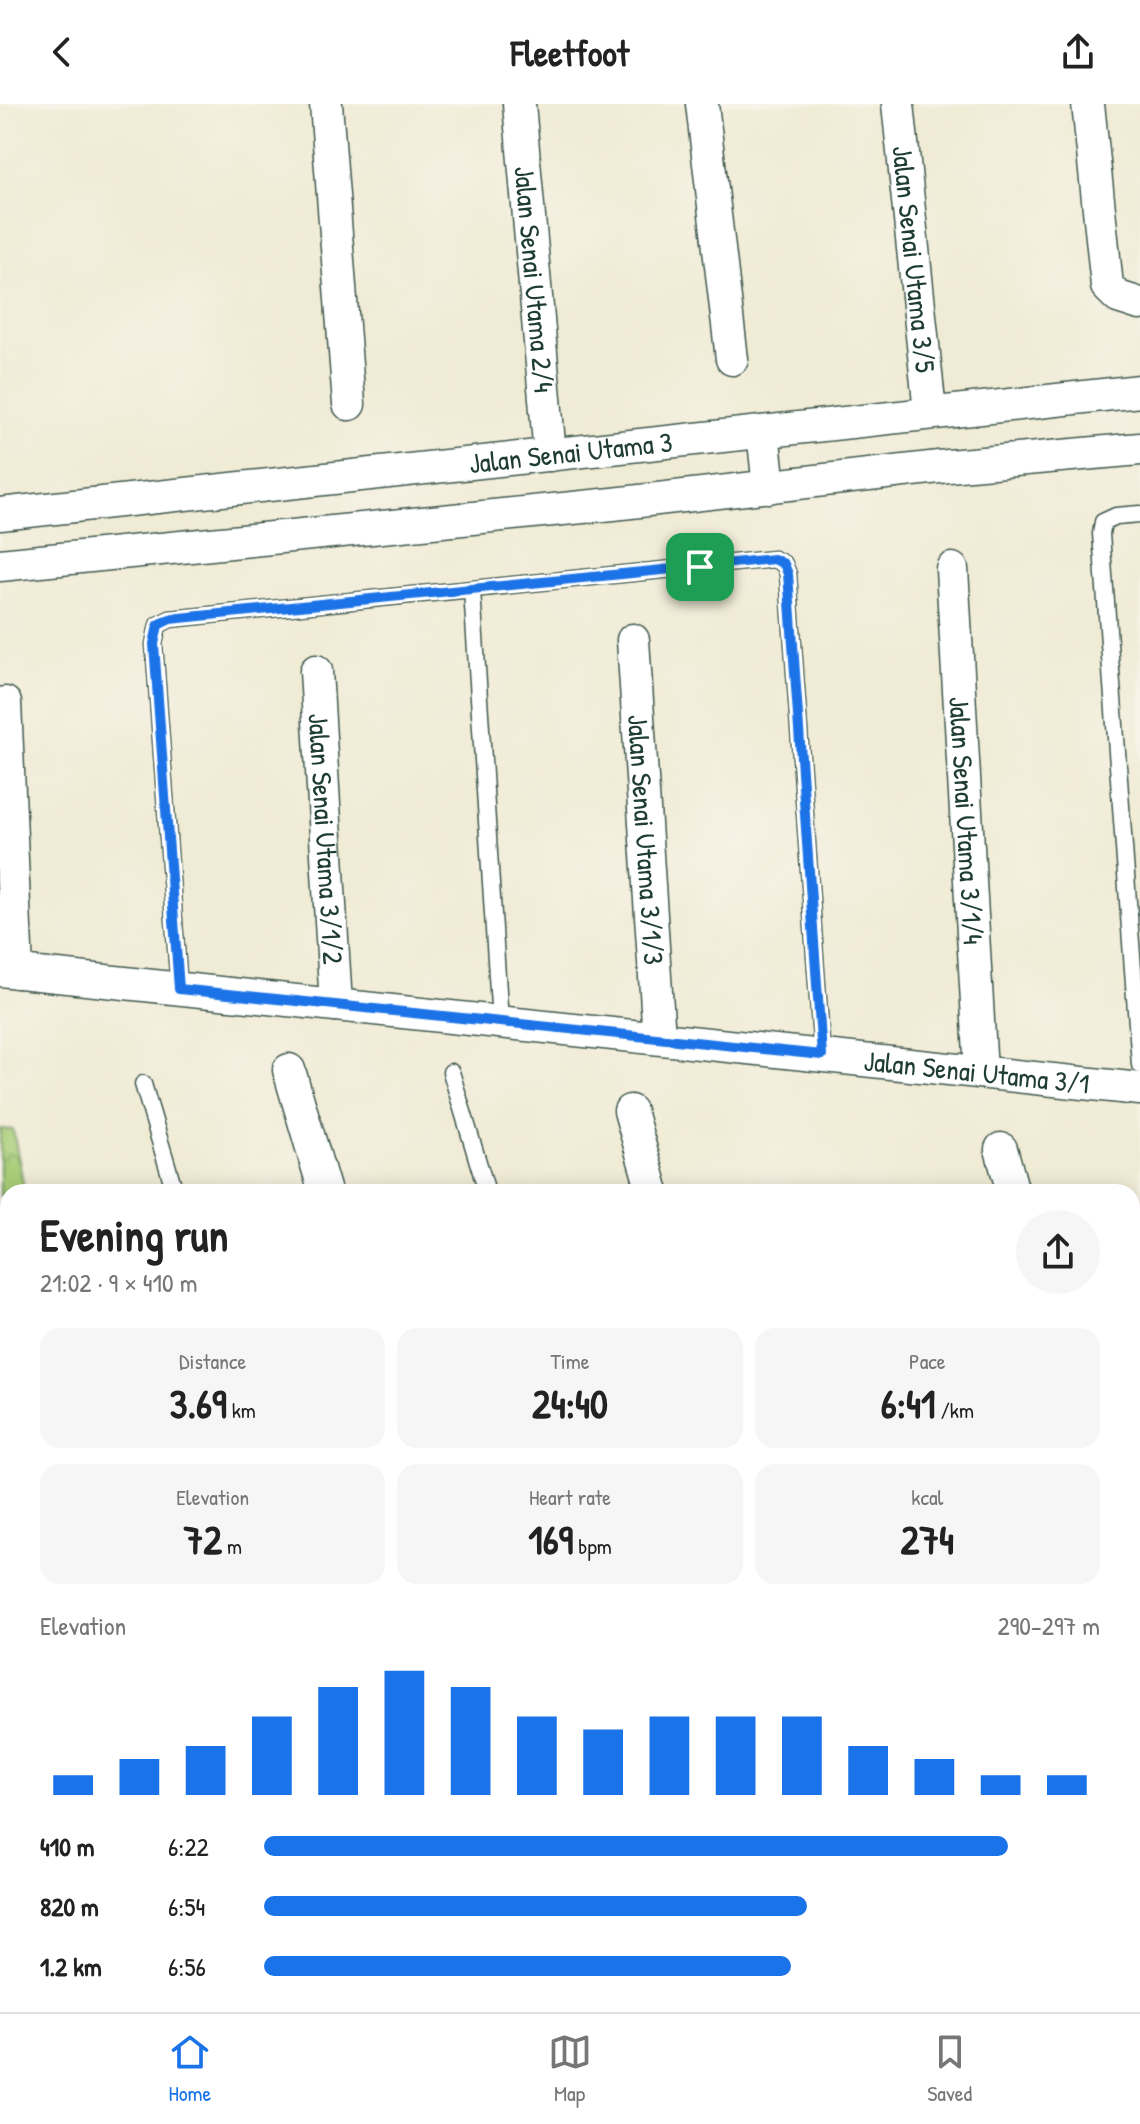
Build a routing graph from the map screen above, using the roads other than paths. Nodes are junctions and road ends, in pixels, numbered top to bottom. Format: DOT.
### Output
graph roads {
  1 [pos="326,104"];
  2 [pos="519,104"];
  3 [pos="702,104"];
  4 [pos="898,104"];
  5 [pos="1088,104"];
  6 [pos="1140,304"];
  7 [pos="732,359"];
  8 [pos="1140,391"];
  9 [pos="349,404"];
  10 [pos="930,412"];
  11 [pos="763,432"];
  12 [pos="1140,449"];
  13 [pos="550,455"];
  14 [pos="769,487"];
  15 [pos="0,514"];
  16 [pos="1140,514"];
  17 [pos="0,565"];
  18 [pos="952,569"];
  19 [pos="472,590"];
  20 [pos="633,640"];
  21 [pos="316,671"];
  22 [pos="5,703"];
  23 [pos="8,971"];
  24 [pos="179,989"];
  25 [pos="336,1005"];
  26 [pos="500,1022"];
  27 [pos="659,1038"];
  28 [pos="822,1055"];
  29 [pos="1140,1065"];
  30 [pos="289,1070"];
  31 [pos="451,1072"];
  32 [pos="981,1072"];
  33 [pos="143,1084"];
  34 [pos="1140,1089"];
  35 [pos="630,1111"];
  36 [pos="1001,1149"];
  37 [pos="173,1184"];
  38 [pos="323,1184"];
  39 [pos="485,1184"];
  40 [pos="651,1184"];
  41 [pos="1011,1184"];
  1 -- 9 [label="street"];
  2 -- 13 [label="street, Jalan Senai Utama 2/4"];
  3 -- 7 [label="street"];
  4 -- 10 [label="street, Jalan Senai Utama 3/5"];
  5 -- 6 [label="street"];
  8 -- 10 [label="street, Jalan Senai Utama 3"];
  10 -- 11 [label="street, Jalan Senai Utama 3"];
  11 -- 13 [label="street, Jalan Senai Utama 3"];
  11 -- 14 [label="street"];
  12 -- 14 [label="street, Jalan Senai Utama 3"];
  13 -- 15 [label="street, Jalan Senai Utama 3"];
  14 -- 17 [label="street, Jalan Senai Utama 3"];
  16 -- 29 [label="lane"];
  18 -- 32 [label="street, Jalan Senai Utama 3/1/4"];
  19 -- 24 [label="lane"];
  19 -- 26 [label="lane"];
  19 -- 28 [label="lane"];
  20 -- 27 [label="street, Jalan Senai Utama 3/1/3"];
  21 -- 25 [label="street, Jalan Senai Utama 3/1/2"];
  22 -- 23 [label="street"];
  23 -- 24 [label="street, Jalan Senai Utama 3/1"];
  24 -- 25 [label="street, Jalan Senai Utama 3/1"];
  25 -- 26 [label="street, Jalan Senai Utama 3/1"];
  26 -- 27 [label="street, Jalan Senai Utama 3/1"];
  27 -- 28 [label="street, Jalan Senai Utama 3/1"];
  28 -- 32 [label="street, Jalan Senai Utama 3/1"];
  30 -- 38 [label="street"];
  31 -- 39 [label="lane"];
  32 -- 34 [label="street, Jalan Senai Utama 3/1"];
  33 -- 37 [label="lane"];
  35 -- 40 [label="street"];
  36 -- 41 [label="street"];
}
